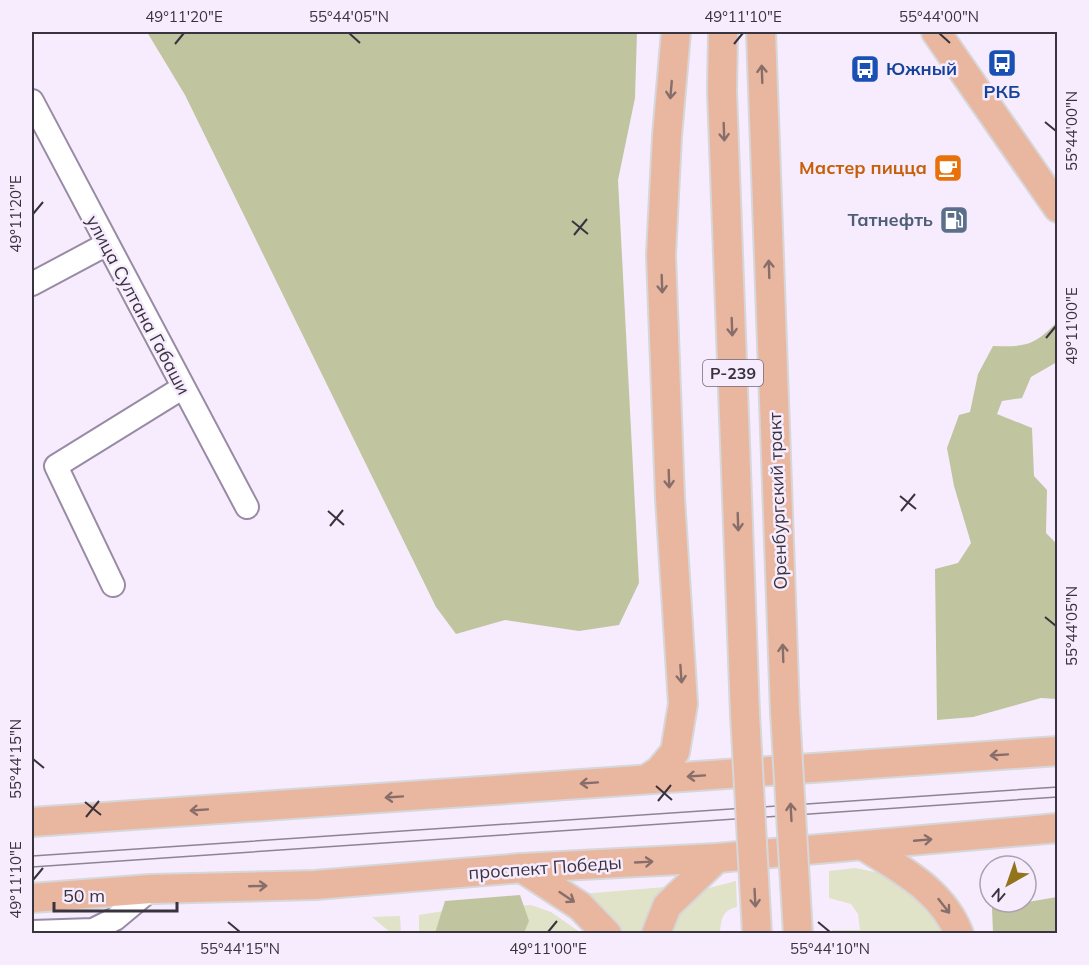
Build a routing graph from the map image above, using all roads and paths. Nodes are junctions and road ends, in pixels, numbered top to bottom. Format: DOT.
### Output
graph roads {
  1 [pos="676,32"];
  2 [pos="723,32"];
  3 [pos="760,32"];
  4 [pos="936,32"];
  5 [pos="32,101"];
  6 [pos="1058,208"];
  7 [pos="107,244"];
  8 [pos="32,284"];
  9 [pos="182,388"];
  10 [pos="247,507"];
  11 [pos="112,585"];
  12 [pos="1058,751"];
  13 [pos="647,780"];
  14 [pos="32,822"];
  15 [pos="1058,828"];
  16 [pos="864,846"];
  17 [pos="717,858"];
  18 [pos="522,867"];
  19 [pos="151,889"];
  20 [pos="32,898"];
  21 [pos="32,932"];
  22 [pos="607,933"];
  23 [pos="656,933"];
  24 [pos="757,933"];
  25 [pos="798,933"];
  26 [pos="959,933"];
  1 -- 13 [label="main road, one-way"];
  2 -- 24 [label="main road, Р-239, one-way, bridge"];
  25 -- 3 [label="main road, Оренбургский тракт / Р-239, one-way, bridge"];
  4 -- 6 [label="main road"];
  5 -- 7 [label="street, улица Султана Габаши"];
  7 -- 8 [label="street"];
  7 -- 9 [label="street, улица Султана Габаши"];
  9 -- 10 [label="street, улица Султана Габаши"];
  9 -- 11 [label="street"];
  12 -- 13 [label="main road, one-way"];
  13 -- 14 [label="main road, one-way"];
  16 -- 15 [label="main road, проспект Победы, one-way"];
  16 -- 17 [label="main road, проспект Победы"];
  16 -- 26 [label="main road, one-way"];
  18 -- 17 [label="main road, проспект Победы, one-way"];
  17 -- 23 [label="main road"];
  19 -- 18 [label="main road, проспект Победы, one-way"];
  18 -- 22 [label="main road, one-way"];
  19 -- 20 [label="main road, проспект Победы"];
  19 -- 21 [label="street"];
}
